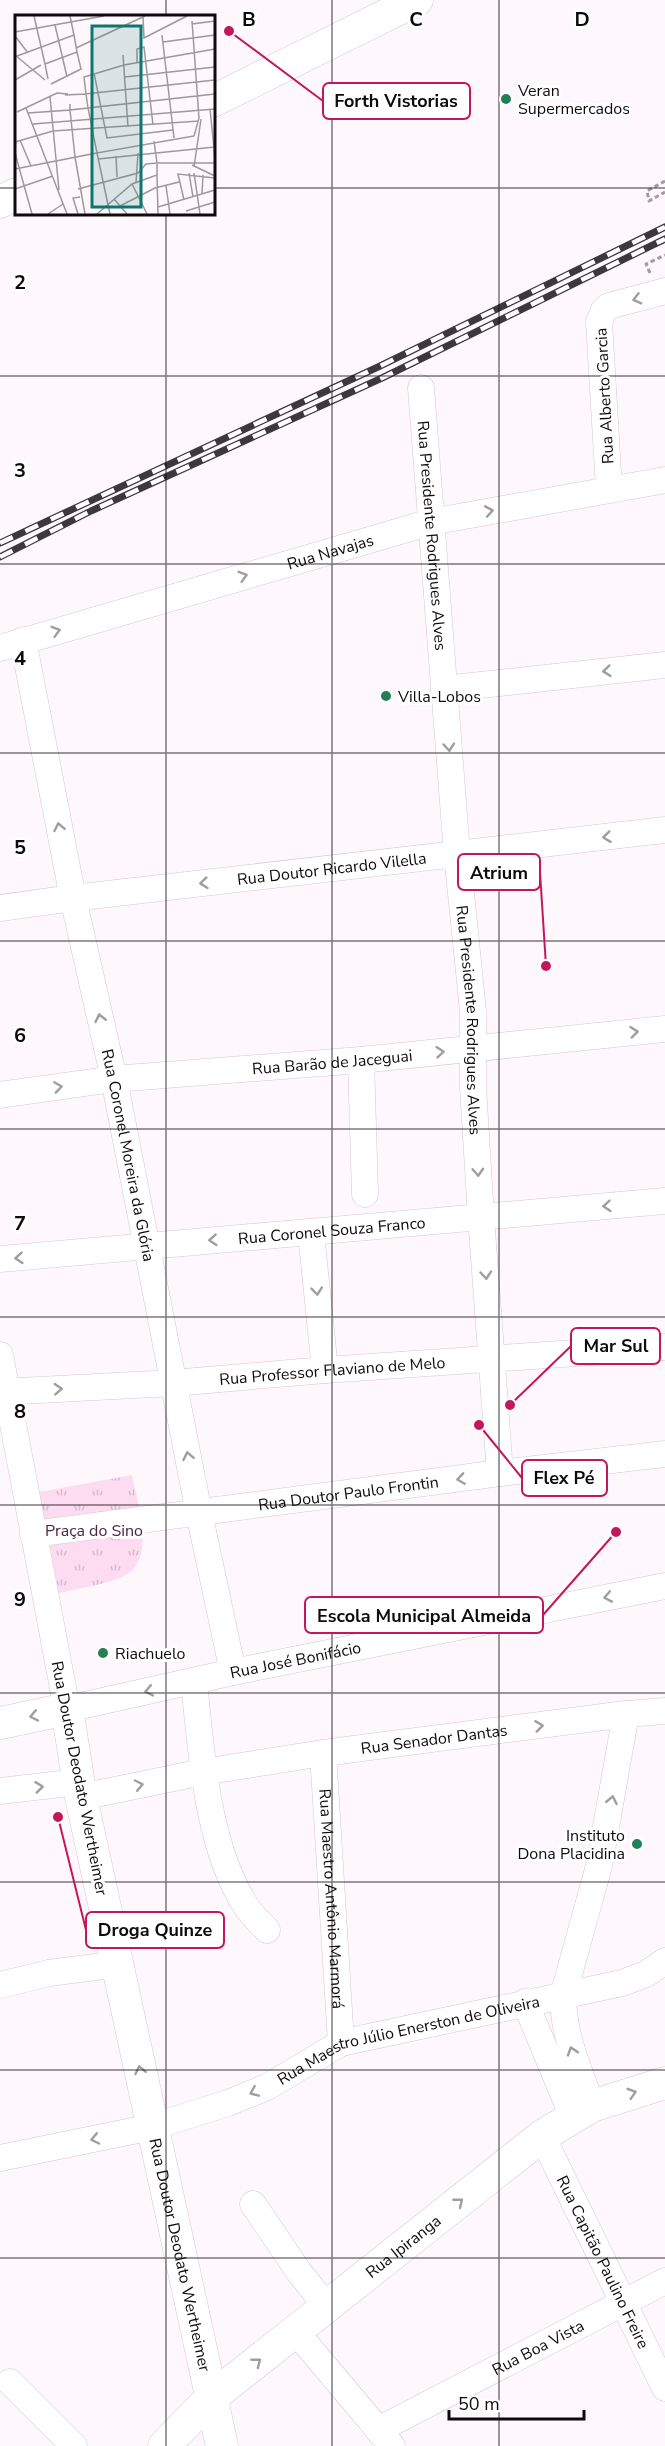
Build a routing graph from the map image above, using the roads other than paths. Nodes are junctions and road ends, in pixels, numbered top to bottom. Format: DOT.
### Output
graph roads {
  1 [pos="417,0"];
  2 [pos="214,101"];
  3 [pos="15,194"];
  4 [pos="0,202"];
  5 [pos="662,282"];
  6 [pos="421,388"];
  7 [pos="665,480"];
  8 [pos="609,489"];
  9 [pos="432,522"];
  10 [pos="11,644"];
  11 [pos="665,665"];
  12 [pos="444,689"];
  13 [pos="665,830"];
  14 [pos="457,854"];
  15 [pos="73,898"];
  16 [pos="0,908"];
  17 [pos="665,1029"];
  18 [pos="474,1049"];
  19 [pos="361,1060"];
  20 [pos="114,1079"];
  21 [pos="0,1095"];
  22 [pos="365,1194"];
  23 [pos="665,1201"];
  24 [pos="481,1217"];
  25 [pos="311,1233"];
  26 [pos="146,1246"];
  27 [pos="0,1259"];
  28 [pos="665,1347"];
  29 [pos="0,1356"];
  30 [pos="492,1359"];
  31 [pos="325,1370"];
  32 [pos="173,1383"];
  33 [pos="3,1392"];
  34 [pos="665,1454"];
  35 [pos="500,1473"];
  36 [pos="199,1513"];
  37 [pos="33,1534"];
  38 [pos="665,1586"];
  39 [pos="233,1672"];
  40 [pos="194,1682"];
  41 [pos="67,1709"];
  42 [pos="665,1711"];
  43 [pos="626,1714"];
  44 [pos="0,1723"];
  45 [pos="323,1753"];
  46 [pos="204,1772"];
  47 [pos="80,1789"];
  48 [pos="0,1791"];
  49 [pos="267,1930"];
  50 [pos="665,1961"];
  51 [pos="118,1964"];
  52 [pos="571,1972"];
  53 [pos="622,1983"];
  54 [pos="0,1985"];
  55 [pos="563,1996"];
  56 [pos="525,2002"];
  57 [pos="341,2043"];
  58 [pos="665,2083"];
  59 [pos="583,2111"];
  60 [pos="152,2127"];
  61 [pos="542,2136"];
  62 [pos="0,2158"];
  63 [pos="253,2204"];
  64 [pos="665,2281"];
  65 [pos="624,2302"];
  66 [pos="327,2307"];
  67 [pos="296,2332"];
  68 [pos="10,2382"];
  69 [pos="665,2388"];
  70 [pos="211,2398"];
  71 [pos="385,2438"];
  72 [pos="74,2446"];
  73 [pos="164,2446"];
  74 [pos="222,2446"];
  1 -- 2 [label="main road"];
  3 -- 4 [label="main road"];
  5 -- 8 [label="street, Rua Alberto Garcia, one-way"];
  6 -- 9 [label="street, Rua Presidente Rodrigues Alves"];
  7 -- 8 [label="street, Rua Navajas"];
  9 -- 8 [label="street, Rua Navajas, one-way"];
  10 -- 9 [label="street, Rua Navajas, one-way"];
  9 -- 12 [label="street, Rua Presidente Rodrigues Alves"];
  15 -- 10 [label="street, Rua Coronel Moreira da Glória, one-way"];
  11 -- 12 [label="street, one-way"];
  12 -- 14 [label="street, Rua Presidente Rodrigues Alves, one-way"];
  13 -- 14 [label="street, Rua Doutor Ricardo Vilella, one-way"];
  14 -- 15 [label="street, Rua Doutor Ricardo Vilella, one-way"];
  14 -- 18 [label="street, Rua Presidente Rodrigues Alves"];
  15 -- 16 [label="street, Rua Doutor Ricardo Vilella"];
  20 -- 15 [label="street, Rua Coronel Moreira da Glória, one-way"];
  18 -- 17 [label="street, Rua Barão de Jaceguai, one-way"];
  19 -- 18 [label="street, Rua Barão de Jaceguai, one-way"];
  18 -- 24 [label="street, Rua Presidente Rodrigues Alves, one-way"];
  19 -- 20 [label="street, Rua Barão de Jaceguai"];
  19 -- 22 [label="street"];
  21 -- 20 [label="street, Rua Barão de Jaceguai, one-way"];
  20 -- 26 [label="street, Rua Coronel Moreira da Glória"];
  23 -- 24 [label="street, Rua Coronel Souza Franco, one-way"];
  24 -- 25 [label="street, Rua Coronel Souza Franco"];
  24 -- 30 [label="street, Rua Presidente Rodrigues Alves, one-way"];
  25 -- 26 [label="street, Rua Coronel Souza Franco, one-way"];
  25 -- 31 [label="street, one-way"];
  26 -- 27 [label="street, Rua Coronel Souza Franco, one-way"];
  26 -- 32 [label="street, Rua Coronel Moreira da Glória"];
  28 -- 30 [label="street, Rua Professor Flaviano de Melo"];
  29 -- 33 [label="street, Rua Doutor Deodato Wertheimer"];
  30 -- 31 [label="street, Rua Professor Flaviano de Melo"];
  30 -- 35 [label="street, Rua Presidente Rodrigues Alves"];
  31 -- 32 [label="street, Rua Professor Flaviano de Melo"];
  33 -- 32 [label="street, Rua Professor Flaviano de Melo, one-way"];
  36 -- 32 [label="street, Rua Coronel Moreira da Glória, one-way"];
  33 -- 37 [label="street, Rua Doutor Deodato Wertheimer"];
  34 -- 35 [label="street, Rua Doutor Paulo Frontin"];
  35 -- 36 [label="street, Rua Doutor Paulo Frontin, one-way"];
  36 -- 37 [label="street, Rua Doutor Paulo Frontin"];
  36 -- 39 [label="street, Rua Coronel Moreira da Glória"];
  37 -- 41 [label="street, Rua Doutor Deodato Wertheimer"];
  38 -- 39 [label="street, Rua José Bonifácio, one-way"];
  39 -- 40 [label="street, Rua José Bonifácio"];
  40 -- 41 [label="street, Rua José Bonifácio, one-way"];
  40 -- 46 [label="street"];
  41 -- 44 [label="main road, one-way"];
  41 -- 47 [label="main road, Rua Doutor Deodato Wertheimer"];
  42 -- 43 [label="street, Rua Senador Dantas"];
  45 -- 43 [label="street, Rua Senador Dantas, one-way"];
  52 -- 43 [label="street, one-way"];
  45 -- 46 [label="street, Rua Senador Dantas"];
  45 -- 57 [label="street, Rua Maestro Antônio Marmorá"];
  47 -- 46 [label="street, Rua Senador Dantas, one-way"];
  46 -- 49 [label="street"];
  48 -- 47 [label="street, Rua Senador Dantas, one-way"];
  47 -- 51 [label="main road, Rua Doutor Deodato Wertheimer"];
  50 -- 53 [label="street, Rua Maestro Júlio Enerston de Oliveira"];
  51 -- 54 [label="street"];
  60 -- 51 [label="main road, Rua Doutor Deodato Wertheimer, one-way"];
  52 -- 53 [label="street"];
  52 -- 55 [label="street"];
  53 -- 55 [label="street, Rua Maestro Júlio Enerston de Oliveira"];
  55 -- 56 [label="street, Rua Maestro Júlio Enerston de Oliveira"];
  59 -- 55 [label="street, one-way"];
  56 -- 57 [label="street, Rua Maestro Júlio Enerston de Oliveira"];
  56 -- 59 [label="street"];
  57 -- 60 [label="street, Rua Maestro Júlio Enerston de Oliveira, one-way"];
  59 -- 58 [label="main road, Rua Ipiranga, one-way"];
  59 -- 61 [label="main road, Rua Ipiranga"];
  60 -- 62 [label="street, Rua Maestro Júlio Enerston de Oliveira, one-way"];
  60 -- 70 [label="main road, Rua Doutor Deodato Wertheimer"];
  61 -- 65 [label="street, Rua Capitão Paulino Freire"];
  66 -- 61 [label="main road, Rua Ipiranga, one-way"];
  63 -- 66 [label="street"];
  64 -- 65 [label="street, Rua Boa Vista"];
  65 -- 69 [label="street, Rua Capitão Paulino Freire"];
  65 -- 71 [label="street, Rua Boa Vista"];
  66 -- 67 [label="main road, Rua Ipiranga"];
  70 -- 67 [label="main road, Rua Ipiranga, one-way"];
  67 -- 71 [label="street"];
  68 -- 72 [label="street"];
  70 -- 73 [label="main road, Rua Ipiranga"];
  70 -- 74 [label="main road, Rua Doutor Deodato Wertheimer"];
}
